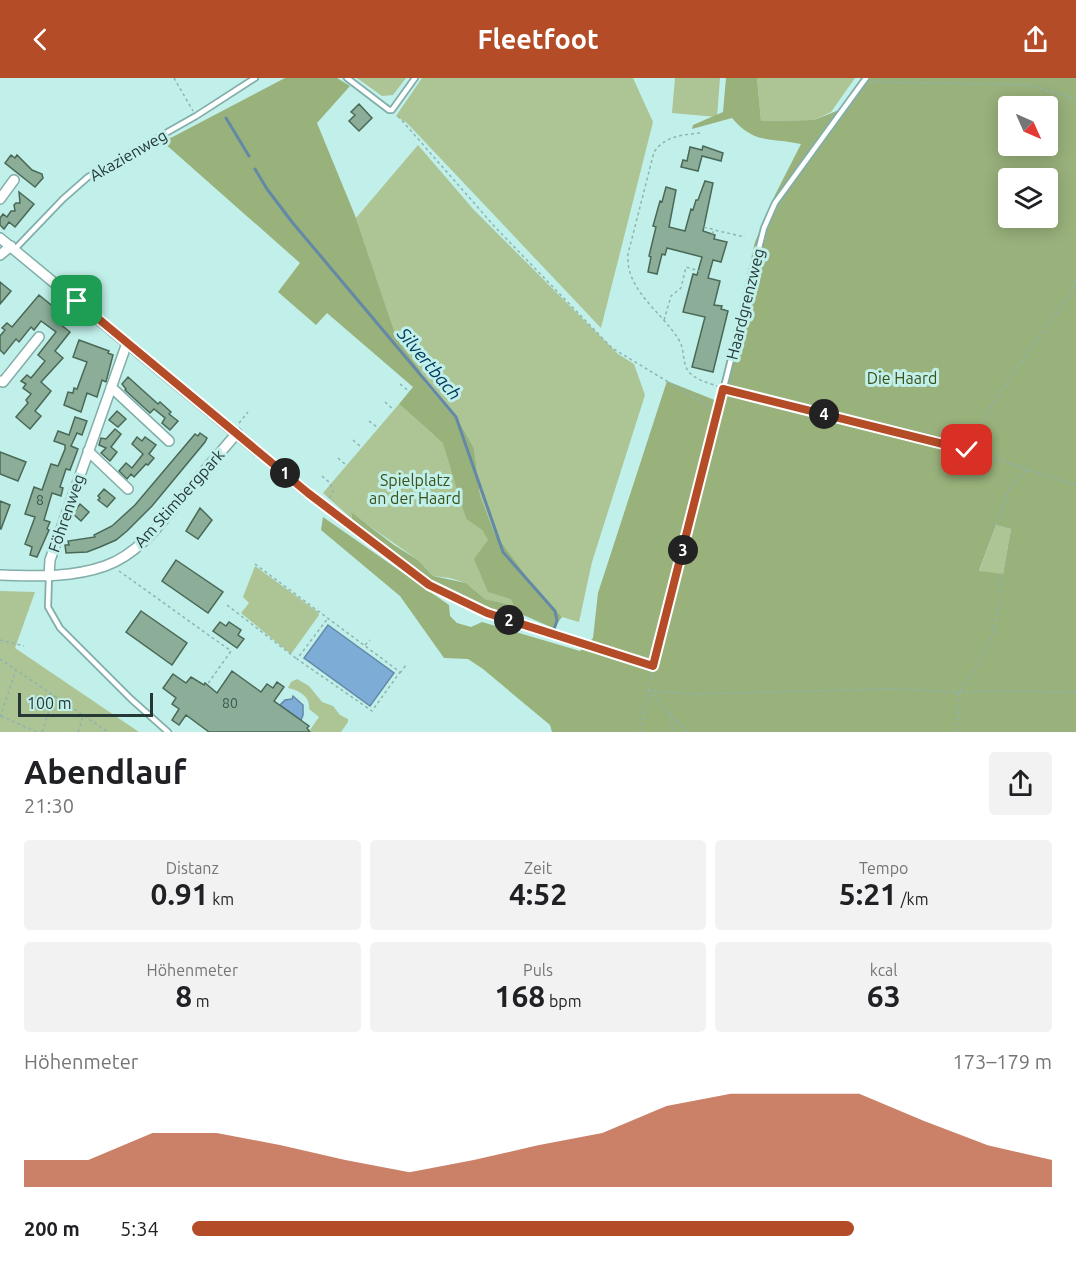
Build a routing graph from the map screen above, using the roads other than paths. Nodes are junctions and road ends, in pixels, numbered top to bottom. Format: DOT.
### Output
graph roads {
  1 [pos="255,78"];
  2 [pos="347,78"];
  3 [pos="415,78"];
  4 [pos="864,80"];
  5 [pos="15,180"];
  6 [pos="0,199"];
  7 [pos="0,238"];
  8 [pos="13,248"];
  9 [pos="0,255"];
  10 [pos="39,337"];
  11 [pos="127,344"];
  12 [pos="0,381"];
  13 [pos="111,387"];
  14 [pos="723,392"];
  15 [pos="235,431"];
  16 [pos="169,441"];
  17 [pos="88,451"];
  18 [pos="128,489"];
  19 [pos="308,493"];
  20 [pos="0,575"];
  21 [pos="49,576"];
  22 [pos="487,613"];
  23 [pos="168,732"];
  1 -- 8 [label="lane, Akazienweg"];
  2 -- 3 [label="lane"];
  4 -- 14 [label="lane, Haardgrenzweg"];
  5 -- 6 [label="street"];
  7 -- 8 [label="street"];
  8 -- 9 [label="street"];
  8 -- 11 [label="street"];
  10 -- 12 [label="street"];
  11 -- 13 [label="street, Föhrenweg"];
  11 -- 15 [label="street"];
  13 -- 16 [label="street"];
  13 -- 17 [label="street, Föhrenweg"];
  15 -- 19 [label="street"];
  15 -- 21 [label="street, Am Stimbergpark"];
  17 -- 18 [label="street, Föhrenweg"];
  17 -- 21 [label="street, Föhrenweg"];
  19 -- 22 [label="lane"];
  20 -- 21 [label="street, Am Stimbergpark"];
  21 -- 23 [label="lane"];
}
